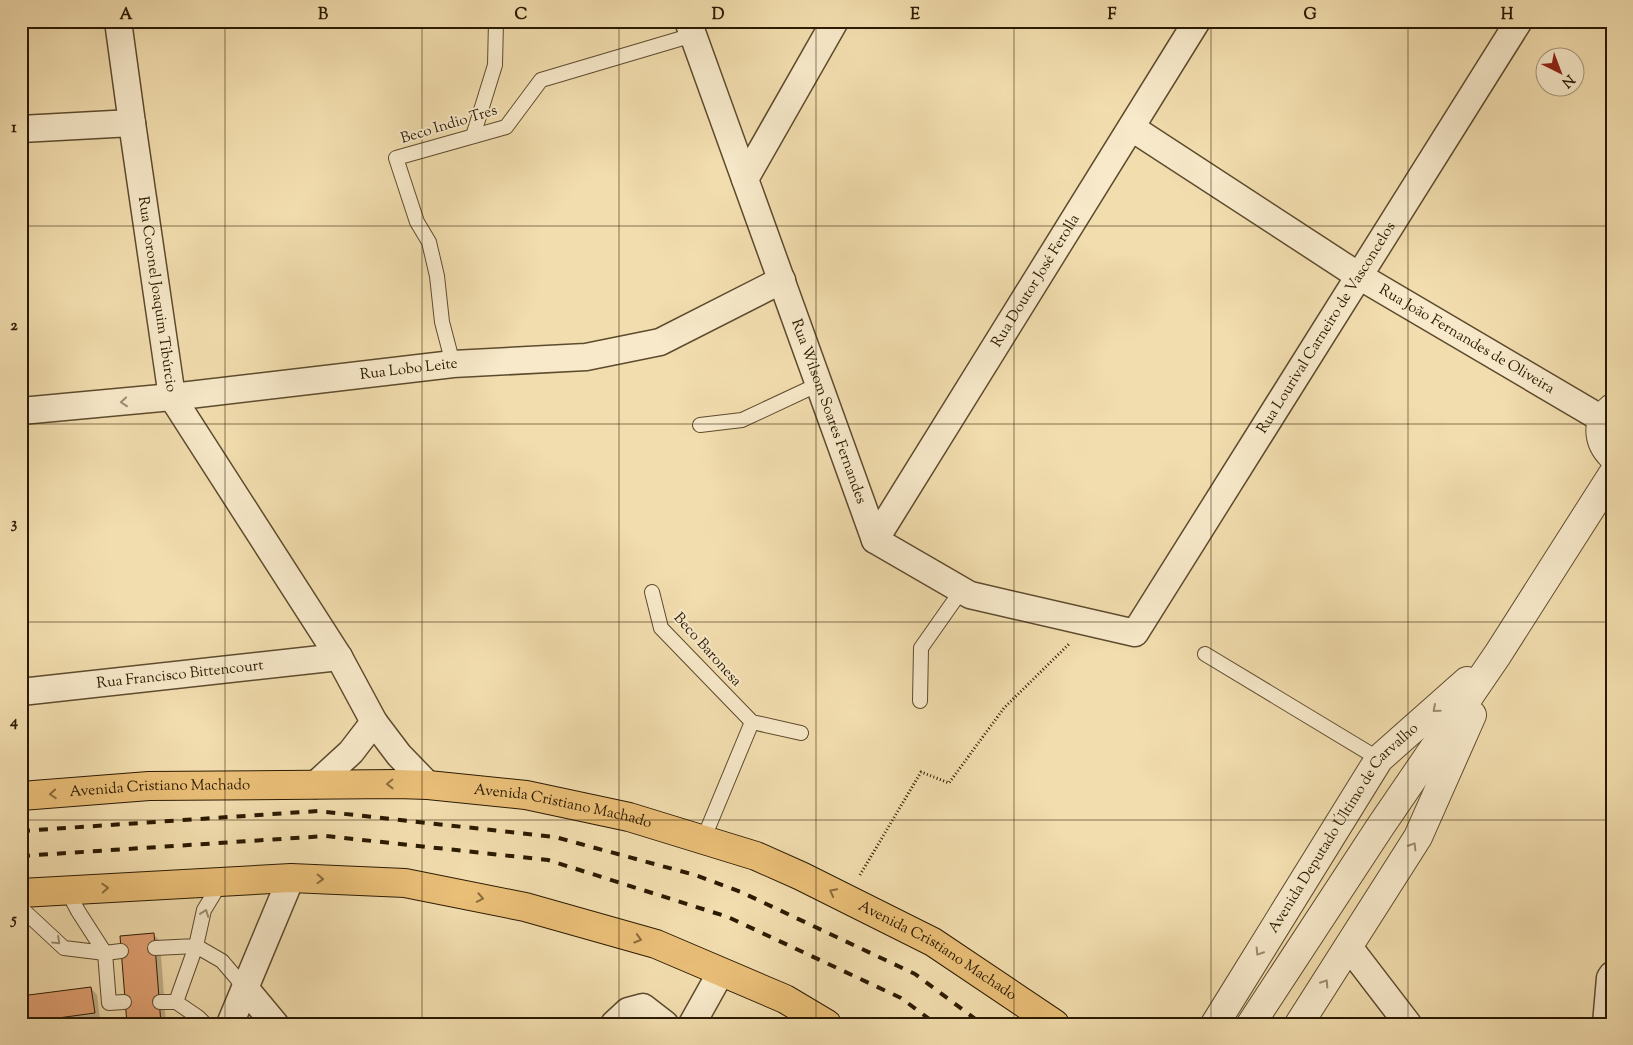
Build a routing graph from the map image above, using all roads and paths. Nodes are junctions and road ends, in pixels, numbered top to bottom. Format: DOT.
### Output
graph roads {
  1 [pos="118,21"];
  2 [pos="496,21"];
  3 [pos="835,21"];
  4 [pos="1197,21"];
  5 [pos="1519,21"];
  6 [pos="691,28"];
  7 [pos="132,123"];
  8 [pos="1132,128"];
  9 [pos="21,129"];
  10 [pos="473,136"];
  11 [pos="745,179"];
  12 [pos="1359,276"];
  13 [pos="782,280"];
  14 [pos="453,364"];
  15 [pos="819,384"];
  16 [pos="172,398"];
  17 [pos="21,411"];
  18 [pos="1607,414"];
  19 [pos="700,425"];
  20 [pos="1612,456"];
  21 [pos="1612,475"];
  22 [pos="875,540"];
  23 [pos="961,590"];
  24 [pos="652,592"];
  25 [pos="1091,623"];
  26 [pos="1205,654"];
  27 [pos="1498,654"];
  28 [pos="339,657"];
  29 [pos="21,692"];
  30 [pos="920,701"];
  31 [pos="374,722"];
  32 [pos="752,722"];
  33 [pos="801,733"];
  34 [pos="1379,759"];
  35 [pos="315,785"];
  36 [pos="428,785"];
  37 [pos="21,796"];
  38 [pos="703,840"];
  39 [pos="291,878"];
  40 [pos="221,882"];
  41 [pos="67,890"];
  42 [pos="21,893"];
  43 [pos="846,898"];
  44 [pos="21,908"];
  45 [pos="196,946"];
  46 [pos="1349,947"];
  47 [pos="155,948"];
  48 [pos="121,952"];
  49 [pos="105,953"];
  50 [pos="721,972"];
  51 [pos="1612,975"];
  52 [pos="245,988"];
  53 [pos="124,1002"];
  54 [pos="160,1002"];
  55 [pos="176,1002"];
  56 [pos="204,1024"];
  57 [pos="230,1024"];
  58 [pos="275,1024"];
  59 [pos="614,1024"];
  60 [pos="664,1024"];
  61 [pos="692,1024"];
  62 [pos="827,1024"];
  63 [pos="1055,1024"];
  64 [pos="1215,1024"];
  65 [pos="1251,1024"];
  66 [pos="1298,1024"];
  67 [pos="1408,1024"];
  68 [pos="1606,1024"];
  1 -- 7 [label="street, Rua Coronel Joaquim Tibúrcio"];
  2 -- 10 [label="lane"];
  3 -- 11 [label="street"];
  4 -- 8 [label="street, Rua Doutor José Ferolla"];
  5 -- 12 [label="street, Rua Lourival Carneiro de Vasconcelos"];
  6 -- 10 [label="lane, Beco Indio Tres"];
  6 -- 11 [label="street, Rua Wilsom Soares Fernandes"];
  7 -- 9 [label="street"];
  7 -- 16 [label="street, Rua Coronel Joaquim Tibúrcio"];
  8 -- 12 [label="street, Rua João Fernandes de Oliveira"];
  8 -- 22 [label="street, Rua Doutor José Ferolla"];
  10 -- 14 [label="lane, Beco Indio Tres"];
  11 -- 13 [label="street, Rua Wilsom Soares Fernandes"];
  12 -- 18 [label="street, Rua João Fernandes de Oliveira"];
  12 -- 25 [label="street, Rua Lourival Carneiro de Vasconcelos"];
  13 -- 14 [label="street, Rua Lobo Leite"];
  13 -- 15 [label="street, Rua Wilsom Soares Fernandes"];
  14 -- 16 [label="street, Rua Lobo Leite"];
  15 -- 19 [label="lane"];
  15 -- 22 [label="street, Rua Wilsom Soares Fernandes"];
  16 -- 17 [label="street, Rua Lobo Leite, one-way"];
  16 -- 28 [label="street, Rua Coronel Joaquim Tibúrcio"];
  18 -- 20 [label="street"];
  21 -- 27 [label="street, Avenida Deputado Último de Carvalho"];
  22 -- 23 [label="street"];
  23 -- 25 [label="street"];
  23 -- 30 [label="lane"];
  24 -- 32 [label="lane, Beco Baronesa"];
  25 -- 43 [label="path"];
  26 -- 34 [label="lane"];
  27 -- 34 [label="street, Avenida Deputado Último de Carvalho, one-way"];
  46 -- 27 [label="street, Avenida Deputado Último de Carvalho, one-way"];
  27 -- 65 [label="street, Avenida Deputado Último de Carvalho"];
  28 -- 29 [label="street, Rua Francisco Bittencourt"];
  28 -- 31 [label="street, Rua Coronel Joaquim Tibúrcio"];
  31 -- 35 [label="street"];
  31 -- 36 [label="street, Rua Coronel Joaquim Tibúrcio"];
  32 -- 33 [label="lane"];
  32 -- 38 [label="lane"];
  34 -- 64 [label="street, Avenida Deputado Último de Carvalho, one-way"];
  36 -- 35 [label="highway, Avenida Cristiano Machado, one-way"];
  35 -- 37 [label="highway, Avenida Cristiano Machado, one-way"];
  36 -- 38 [label="highway, Avenida Cristiano Machado"];
  43 -- 38 [label="highway, Avenida Cristiano Machado, one-way"];
  39 -- 40 [label="highway"];
  39 -- 50 [label="highway, one-way"];
  39 -- 52 [label="street"];
  41 -- 40 [label="highway, one-way"];
  45 -- 40 [label="lane, one-way"];
  41 -- 42 [label="highway"];
  41 -- 49 [label="lane"];
  43 -- 63 [label="highway, Avenida Cristiano Machado"];
  44 -- 49 [label="lane, one-way"];
  45 -- 47 [label="lane"];
  45 -- 52 [label="lane"];
  45 -- 55 [label="lane"];
  66 -- 46 [label="street, Avenida Deputado Último de Carvalho, one-way"];
  46 -- 67 [label="street"];
  48 -- 49 [label="lane"];
  49 -- 53 [label="lane"];
  50 -- 61 [label="street"];
  50 -- 62 [label="highway"];
  51 -- 68 [label="street"];
  52 -- 57 [label="street"];
  52 -- 58 [label="street"];
  54 -- 55 [label="lane"];
  55 -- 56 [label="lane"];
  59 -- 60 [label="street"];
}
